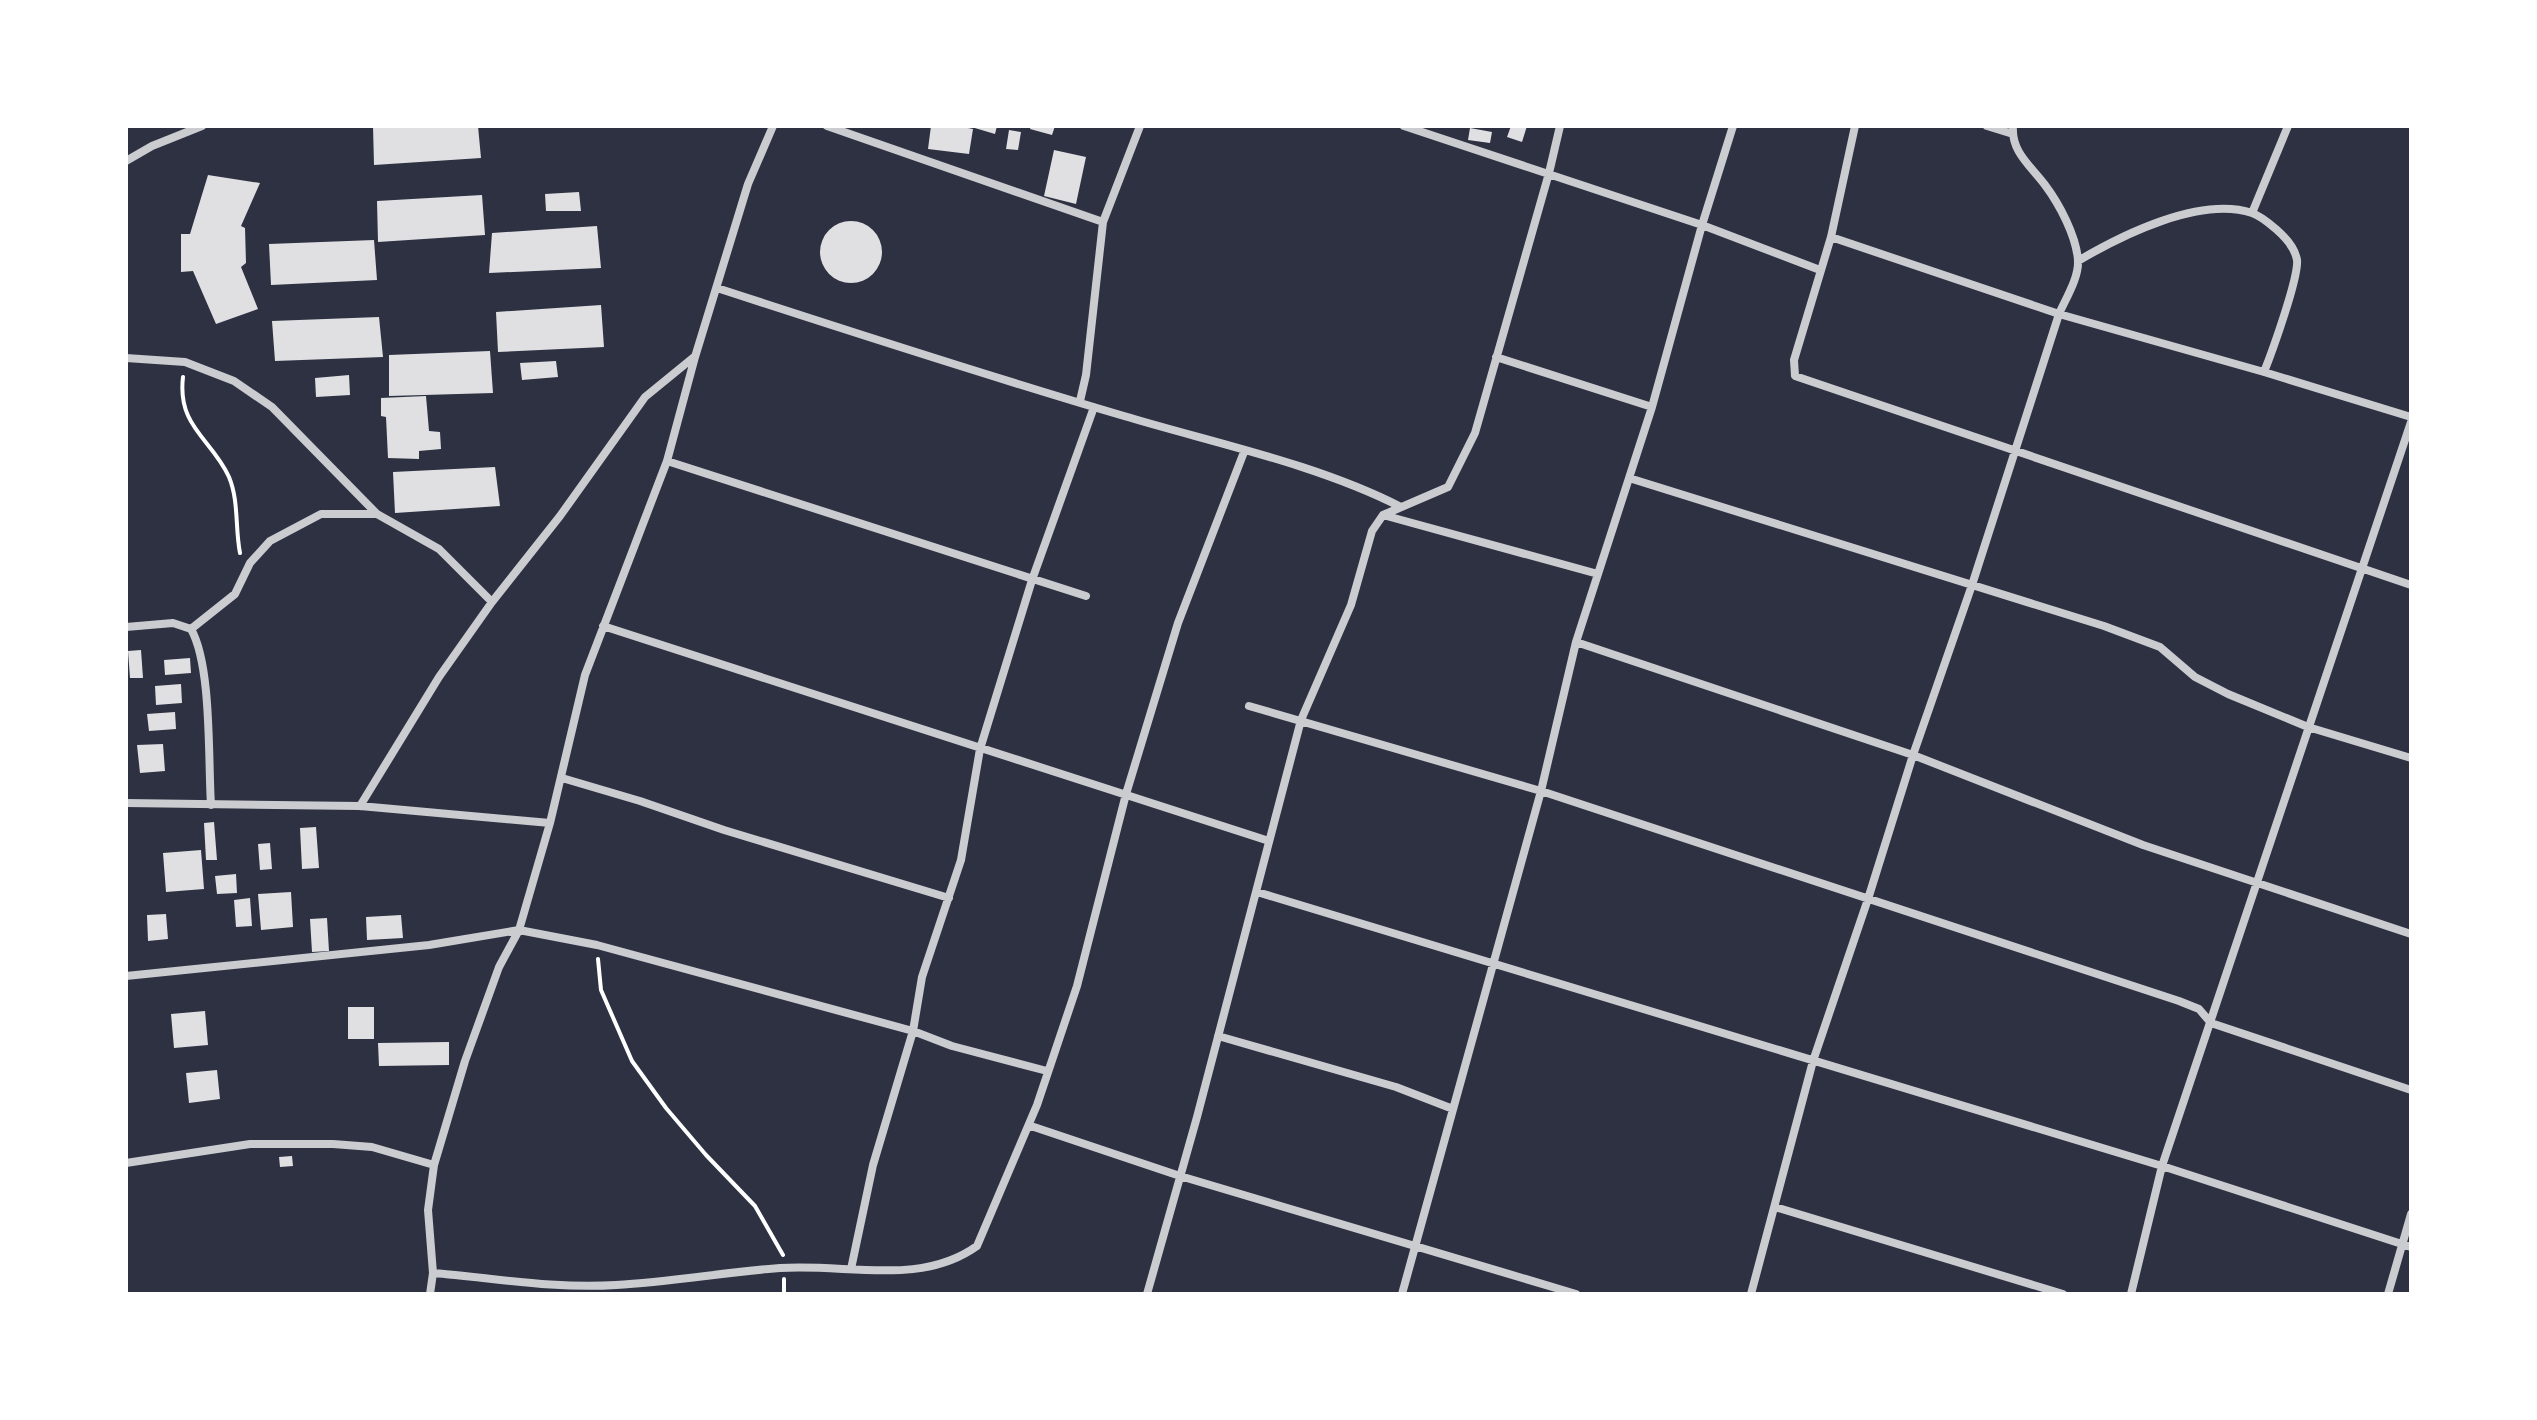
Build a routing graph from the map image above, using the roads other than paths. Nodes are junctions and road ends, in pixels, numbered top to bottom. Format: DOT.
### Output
graph roads {
  1 [pos="202,126"];
  2 [pos="773,126"];
  3 [pos="827,126"];
  4 [pos="1140,126"];
  5 [pos="1404,126"];
  6 [pos="1560,126"];
  7 [pos="1733,126"];
  8 [pos="1855,126"];
  9 [pos="1987,126"];
  10 [pos="2288,126"];
  11 [pos="2013,130"];
  12 [pos="126,161"];
  13 [pos="1549,173"];
  14 [pos="2252,213"];
  15 [pos="1103,222"];
  16 [pos="1702,225"];
  17 [pos="1831,237"];
  18 [pos="2078,261"];
  19 [pos="1820,270"];
  20 [pos="717,288"];
  21 [pos="2059,314"];
  22 [pos="695,357"];
  23 [pos="1496,357"];
  24 [pos="126,358"];
  25 [pos="2264,372"];
  26 [pos="1080,401"];
  27 [pos="1094,407"];
  28 [pos="1652,407"];
  29 [pos="2411,420"];
  30 [pos="2016,451"];
  31 [pos="1244,452"];
  32 [pos="667,461"];
  33 [pos="1629,478"];
  34 [pos="1401,507"];
  35 [pos="377,514"];
  36 [pos="1383,515"];
  37 [pos="2360,570"];
  38 [pos="1598,574"];
  39 [pos="1032,580"];
  40 [pos="1972,585"];
  41 [pos="2411,585"];
  42 [pos="1086,596"];
  43 [pos="492,602"];
  44 [pos="603,626"];
  45 [pos="126,627"];
  46 [pos="191,629"];
  47 [pos="1576,642"];
  48 [pos="1249,706"];
  49 [pos="1301,720"];
  50 [pos="2308,727"];
  51 [pos="980,749"];
  52 [pos="1913,755"];
  53 [pos="2411,758"];
  54 [pos="562,778"];
  55 [pos="1541,791"];
  56 [pos="1126,794"];
  57 [pos="126,803"];
  58 [pos="211,805"];
  59 [pos="360,806"];
  60 [pos="550,823"];
  61 [pos="1269,841"];
  62 [pos="2258,881"];
  63 [pos="1257,892"];
  64 [pos="949,898"];
  65 [pos="1868,899"];
  66 [pos="519,930"];
  67 [pos="2411,934"];
  68 [pos="1494,965"];
  69 [pos="126,976"];
  70 [pos="2211,1023"];
  71 [pos="913,1031"];
  72 [pos="1218,1036"];
  73 [pos="1813,1061"];
  74 [pos="1047,1071"];
  75 [pos="2411,1090"];
  76 [pos="1453,1109"];
  77 [pos="1031,1126"];
  78 [pos="126,1163"];
  79 [pos="434,1165"];
  80 [pos="2162,1166"];
  81 [pos="1180,1176"];
  82 [pos="1775,1207"];
  83 [pos="2411,1214"];
  84 [pos="1414,1245"];
  85 [pos="2407,1246"];
  86 [pos="851,1269"];
  87 [pos="433,1273"];
  88 [pos="663,1282"];
  89 [pos="430,1294"];
  90 [pos="665,1294"];
  91 [pos="1147,1294"];
  92 [pos="1402,1294"];
  93 [pos="1576,1294"];
  94 [pos="1751,1294"];
  95 [pos="2063,1294"];
  96 [pos="2131,1294"];
  97 [pos="2388,1294"];
  1 -- 12 [label="street"];
  2 -- 20 [label="street"];
  3 -- 15 [label="street"];
  4 -- 15 [label="street"];
  5 -- 13 [label="street"];
  6 -- 13 [label="street"];
  7 -- 16 [label="street"];
  8 -- 17 [label="street"];
  9 -- 11 [label="street"];
  10 -- 14 [label="street"];
  11 -- 18 [label="street"];
  13 -- 16 [label="street"];
  13 -- 23 [label="street"];
  14 -- 18 [label="street"];
  14 -- 25 [label="street"];
  15 -- 26 [label="street"];
  16 -- 19 [label="street"];
  16 -- 28 [label="street"];
  17 -- 19 [label="street"];
  17 -- 21 [label="street"];
  18 -- 21 [label="street"];
  19 -- 30 [label="street"];
  20 -- 22 [label="street"];
  20 -- 26 [label="street"];
  21 -- 25 [label="street"];
  21 -- 30 [label="street"];
  22 -- 32 [label="street"];
  22 -- 43 [label="street"];
  23 -- 28 [label="street"];
  23 -- 34 [label="street"];
  24 -- 35 [label="street"];
  25 -- 29 [label="street"];
  26 -- 27 [label="street"];
  27 -- 31 [label="street"];
  27 -- 39 [label="street"];
  28 -- 33 [label="street"];
  29 -- 37 [label="street"];
  30 -- 37 [label="street"];
  30 -- 40 [label="street"];
  31 -- 34 [label="street"];
  31 -- 56 [label="street"];
  32 -- 39 [label="street"];
  32 -- 44 [label="street"];
  33 -- 38 [label="street"];
  33 -- 40 [label="street"];
  34 -- 36 [label="street"];
  35 -- 43 [label="street"];
  35 -- 46 [label="street"];
  36 -- 38 [label="street"];
  36 -- 49 [label="street"];
  37 -- 41 [label="street"];
  37 -- 50 [label="street"];
  38 -- 47 [label="street"];
  39 -- 42 [label="street"];
  39 -- 51 [label="street"];
  40 -- 50 [label="street"];
  40 -- 52 [label="street"];
  43 -- 59 [label="street"];
  44 -- 51 [label="street"];
  44 -- 54 [label="street"];
  45 -- 46 [label="street"];
  46 -- 58 [label="street"];
  47 -- 52 [label="street"];
  47 -- 55 [label="street"];
  48 -- 49 [label="street"];
  49 -- 55 [label="street"];
  49 -- 61 [label="street"];
  50 -- 53 [label="street"];
  50 -- 62 [label="street"];
  51 -- 56 [label="street"];
  51 -- 64 [label="street"];
  52 -- 62 [label="street"];
  52 -- 65 [label="street"];
  54 -- 60 [label="street"];
  54 -- 64 [label="street"];
  55 -- 65 [label="street"];
  55 -- 68 [label="street"];
  56 -- 61 [label="street"];
  56 -- 74 [label="street"];
  57 -- 58 [label="street"];
  58 -- 59 [label="street"];
  59 -- 60 [label="street"];
  60 -- 66 [label="street"];
  61 -- 63 [label="street"];
  62 -- 67 [label="street"];
  62 -- 70 [label="street"];
  63 -- 68 [label="street"];
  63 -- 72 [label="street"];
  64 -- 71 [label="street"];
  65 -- 70 [label="street"];
  65 -- 73 [label="street"];
  66 -- 69 [label="street"];
  66 -- 71 [label="street"];
  66 -- 79 [label="street"];
  68 -- 73 [label="street"];
  68 -- 76 [label="street"];
  70 -- 75 [label="street"];
  70 -- 80 [label="street"];
  71 -- 74 [label="street"];
  71 -- 86 [label="street"];
  72 -- 76 [label="street"];
  72 -- 81 [label="street"];
  73 -- 80 [label="street"];
  73 -- 82 [label="street"];
  74 -- 77 [label="street"];
  76 -- 84 [label="street"];
  77 -- 81 [label="street"];
  77 -- 86 [label="street"];
  78 -- 79 [label="street"];
  79 -- 87 [label="street"];
  80 -- 85 [label="street"];
  80 -- 96 [label="street"];
  81 -- 84 [label="street"];
  81 -- 91 [label="street"];
  82 -- 94 [label="street"];
  82 -- 95 [label="street"];
  83 -- 85 [label="street"];
  84 -- 92 [label="street"];
  84 -- 93 [label="street"];
  85 -- 97 [label="street"];
  86 -- 88 [label="street"];
  87 -- 88 [label="street"];
  87 -- 89 [label="street"];
  88 -- 90 [label="street"];
}
